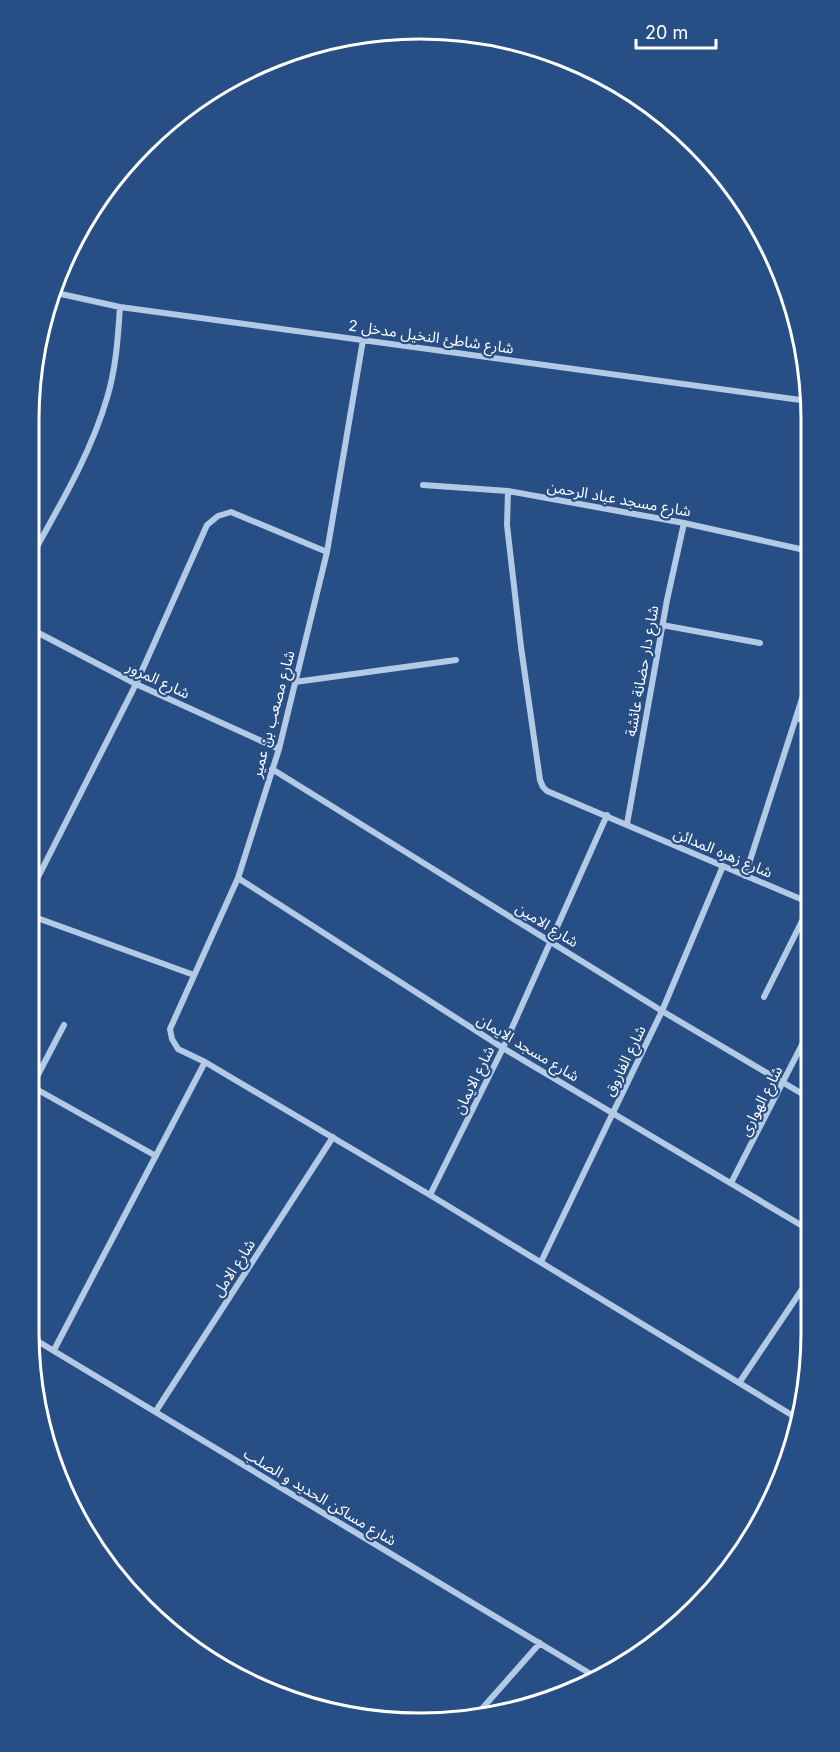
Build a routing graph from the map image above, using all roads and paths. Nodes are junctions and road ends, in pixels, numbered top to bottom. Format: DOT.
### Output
graph roads {
  1 [pos="61,294"];
  2 [pos="120,307"];
  3 [pos="363,340"];
  4 [pos="800,400"];
  5 [pos="423,485"];
  6 [pos="508,491"];
  7 [pos="684,523"];
  8 [pos="39,541"];
  9 [pos="801,549"];
  10 [pos="327,552"];
  11 [pos="663,625"];
  12 [pos="39,634"];
  13 [pos="760,643"];
  14 [pos="456,660"];
  15 [pos="295,682"];
  16 [pos="136,684"];
  17 [pos="801,702"];
  18 [pos="796,717"];
  19 [pos="801,720"];
  20 [pos="279,749"];
  21 [pos="272,769"];
  22 [pos="607,816"];
  23 [pos="627,824"];
  24 [pos="723,866"];
  25 [pos="39,874"];
  26 [pos="745,876"];
  27 [pos="238,878"];
  28 [pos="801,900"];
  29 [pos="39,919"];
  30 [pos="801,922"];
  31 [pos="551,941"];
  32 [pos="194,975"];
  33 [pos="764,997"];
  34 [pos="662,1011"];
  35 [pos="63,1025"];
  36 [pos="503,1048"];
  37 [pos="801,1048"];
  38 [pos="205,1062"];
  39 [pos="39,1069"];
  40 [pos="785,1082"];
  41 [pos="801,1092"];
  42 [pos="39,1093"];
  43 [pos="613,1113"];
  44 [pos="333,1137"];
  45 [pos="156,1156"];
  46 [pos="731,1183"];
  47 [pos="430,1195"];
  48 [pos="801,1225"];
  49 [pos="541,1262"];
  50 [pos="801,1291"];
  51 [pos="39,1342"];
  52 [pos="54,1350"];
  53 [pos="739,1383"];
  54 [pos="156,1412"];
  55 [pos="792,1415"];
  56 [pos="540,1643"];
  57 [pos="590,1673"];
  58 [pos="483,1708"];
  1 -- 2 [label="street, شارع شاطئ النخيل مدخل 2"];
  2 -- 3 [label="street, شارع شاطئ النخيل مدخل 2"];
  2 -- 8 [label="street"];
  3 -- 4 [label="street, شارع شاطئ النخيل مدخل 2"];
  3 -- 10 [label="street, شارع مصعب بن عمير"];
  5 -- 6 [label="street, شارع مسجد عباد الرحمن"];
  6 -- 7 [label="street, شارع مسجد عباد الرحمن"];
  6 -- 22 [label="street, شارع زهره المدائن"];
  7 -- 9 [label="street, شارع مسجد عباد الرحمن"];
  7 -- 11 [label="street, شارع دار حضانة عائشة"];
  10 -- 15 [label="street, شارع مصعب بن عمير"];
  10 -- 16 [label="street"];
  11 -- 13 [label="street"];
  11 -- 23 [label="street, شارع دار حضانة عائشة"];
  12 -- 16 [label="street, شارع المرور"];
  14 -- 15 [label="street"];
  15 -- 20 [label="street, شارع مصعب بن عمير"];
  16 -- 20 [label="street, شارع المرور"];
  16 -- 25 [label="street"];
  17 -- 18 [label="street"];
  18 -- 19 [label="street"];
  18 -- 26 [label="street"];
  20 -- 21 [label="street, شارع مصعب بن عمير"];
  21 -- 27 [label="street, شارع مصعب بن عمير"];
  21 -- 31 [label="street, شارع الامين"];
  22 -- 23 [label="street, شارع زهره المدائن"];
  22 -- 31 [label="street, شارع الايمان"];
  23 -- 24 [label="street, شارع زهره المدائن"];
  24 -- 26 [label="street, شارع زهره المدائن"];
  24 -- 34 [label="street, شارع الفاروق"];
  26 -- 28 [label="street, شارع زهره المدائن"];
  27 -- 32 [label="street, شارع مصعب بن عمير"];
  27 -- 36 [label="street, شارع مسجد الايمان"];
  29 -- 32 [label="street"];
  30 -- 33 [label="street"];
  31 -- 34 [label="street, شارع الامين"];
  31 -- 36 [label="street, شارع الايمان"];
  32 -- 38 [label="street, شارع مصعب بن عمير"];
  34 -- 40 [label="street, شارع الامين"];
  34 -- 43 [label="street, شارع الفاروق"];
  35 -- 39 [label="street"];
  36 -- 43 [label="street, شارع مسجد الايمان"];
  36 -- 47 [label="street, شارع الايمان"];
  37 -- 40 [label="street, شارع الهوارى"];
  38 -- 44 [label="street, شارع مصعب بن عمير"];
  38 -- 45 [label="street"];
  40 -- 41 [label="street, شارع الامين"];
  40 -- 46 [label="street, شارع الهوارى"];
  42 -- 45 [label="street"];
  43 -- 46 [label="street, شارع مسجد الايمان"];
  43 -- 49 [label="street, شارع الفاروق"];
  44 -- 47 [label="street, شارع مصعب بن عمير"];
  44 -- 54 [label="street, شارع الامل"];
  45 -- 52 [label="street"];
  46 -- 48 [label="street, شارع مسجد الايمان"];
  47 -- 49 [label="street, شارع مصعب بن عمير"];
  49 -- 53 [label="street, شارع مصعب بن عمير"];
  50 -- 53 [label="street"];
  51 -- 52 [label="street, شارع مساكن الحديد و الصلب"];
  52 -- 54 [label="street, شارع مساكن الحديد و الصلب"];
  53 -- 55 [label="street, شارع مصعب بن عمير"];
  54 -- 56 [label="street, شارع مساكن الحديد و الصلب"];
  56 -- 57 [label="street, شارع مساكن الحديد و الصلب"];
  56 -- 58 [label="street"];
}
